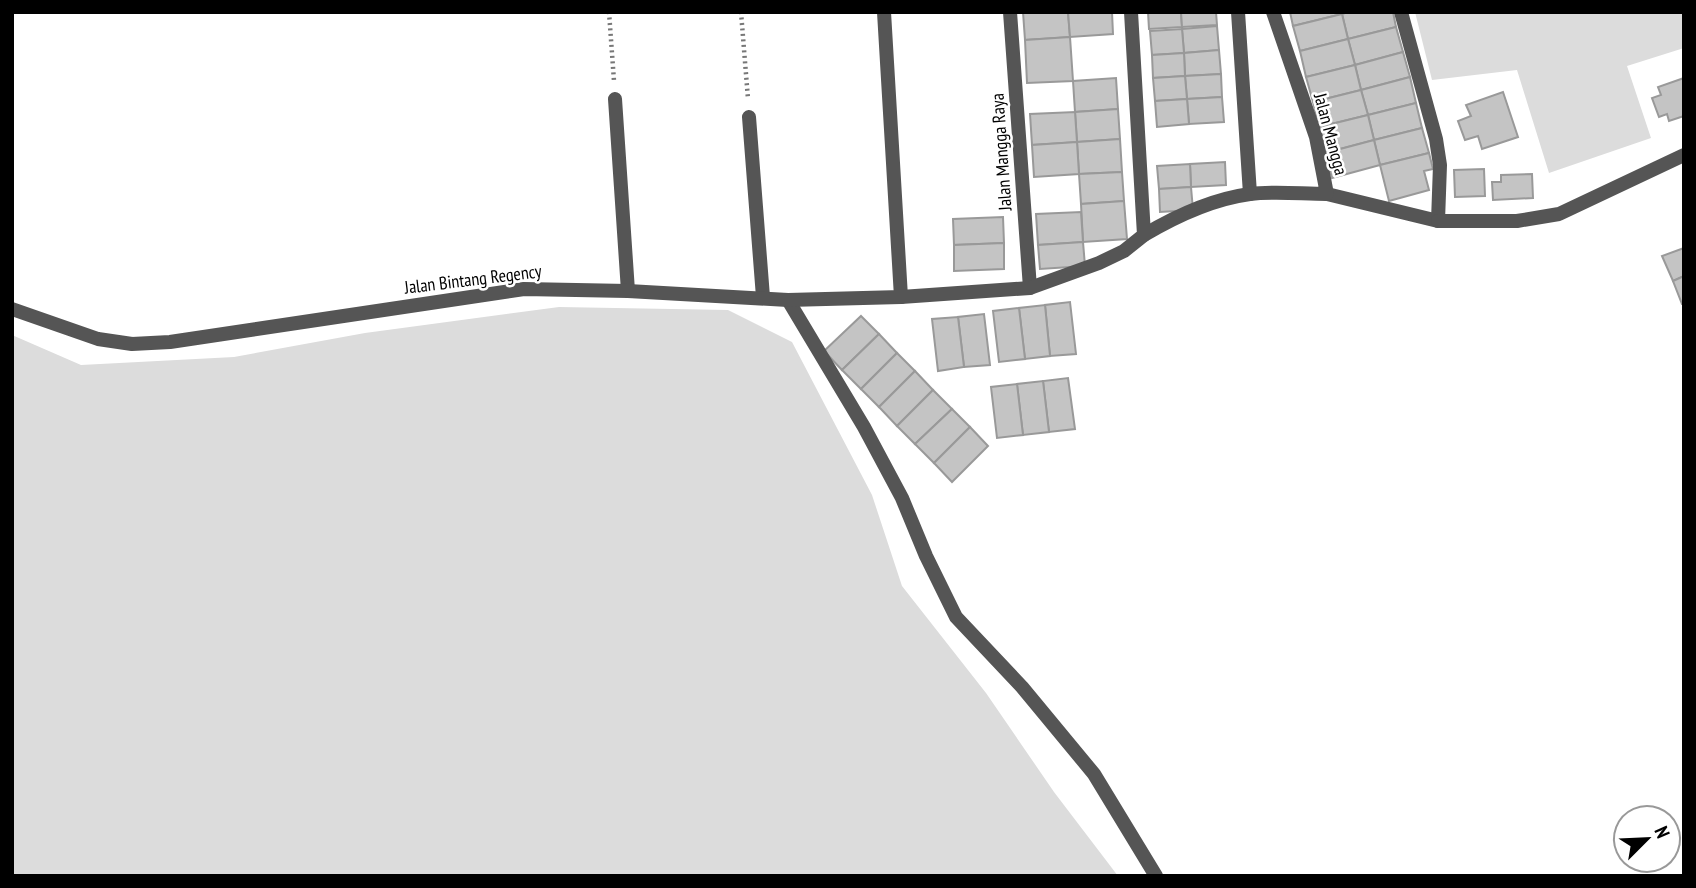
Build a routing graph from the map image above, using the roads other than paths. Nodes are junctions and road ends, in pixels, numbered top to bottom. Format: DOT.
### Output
graph roads {
  1 [pos="884,12"];
  2 [pos="1010,12"];
  3 [pos="1131,12"];
  4 [pos="1238,12"];
  5 [pos="1273,12"];
  6 [pos="1401,12"];
  7 [pos="615,99"];
  8 [pos="749,117"];
  9 [pos="1684,155"];
  10 [pos="1250,194"];
  11 [pos="1327,194"];
  12 [pos="1438,221"];
  13 [pos="1144,235"];
  14 [pos="1030,288"];
  15 [pos="628,291"];
  16 [pos="763,297"];
  17 [pos="901,297"];
  18 [pos="788,300"];
  19 [pos="12,309"];
  20 [pos="1156,876"];
  1 -- 17 [label="street"];
  2 -- 14 [label="street, Jalan Mangga Raya"];
  3 -- 13 [label="street"];
  4 -- 10 [label="street"];
  5 -- 11 [label="street, Jalan Mangga"];
  6 -- 12 [label="street"];
  7 -- 15 [label="street"];
  8 -- 16 [label="street"];
  9 -- 12 [label="street"];
  10 -- 11 [label="street, Jalan Mangga"];
  10 -- 13 [label="street, Jalan Mangga"];
  11 -- 12 [label="street"];
  13 -- 14 [label="street, Jalan Mangga"];
  14 -- 17 [label="street, Jalan Bintang Regency"];
  15 -- 16 [label="street, Jalan Bintang Regency"];
  15 -- 19 [label="street, Jalan Bintang Regency"];
  16 -- 18 [label="street, Jalan Bintang Regency"];
  17 -- 18 [label="street, Jalan Bintang Regency"];
  18 -- 20 [label="street"];
}
